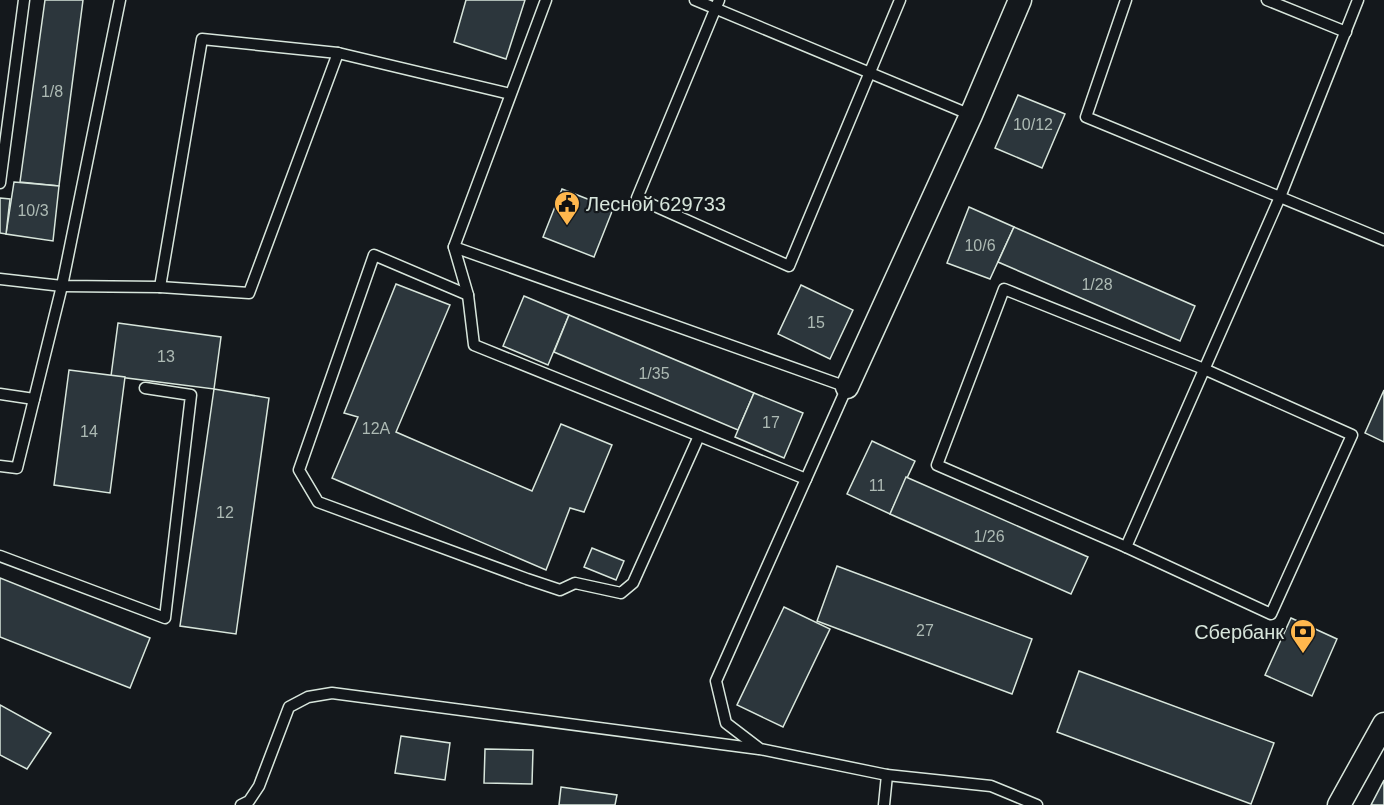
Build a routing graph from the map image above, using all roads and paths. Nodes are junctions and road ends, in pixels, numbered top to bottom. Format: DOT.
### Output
graph roads {
  1 [pos="24,0"];
  2 [pos="120,0"];
  3 [pos="546,0"];
  4 [pos="695,0"];
  5 [pos="900,0"];
  6 [pos="1020,0"];
  7 [pos="1126,0"];
  8 [pos="1267,0"];
  9 [pos="1358,0"];
  10 [pos="717,4"];
  11 [pos="1346,32"];
  12 [pos="338,53"];
  13 [pos="870,73"];
  14 [pos="510,94"];
  15 [pos="972,115"];
  16 [pos="0,183"];
  17 [pos="1280,197"];
  18 [pos="1384,240"];
  19 [pos="453,247"];
  20 [pos="0,279"];
  21 [pos="62,286"];
  22 [pos="159,287"];
  23 [pos="468,295"];
  24 [pos="1204,369"];
  25 [pos="847,387"];
  26 [pos="145,388"];
  27 [pos="0,394"];
  28 [pos="34,399"];
  29 [pos="699,436"];
  30 [pos="0,466"];
  31 [pos="806,479"];
  32 [pos="1126,547"];
  33 [pos="0,556"];
  34 [pos="1384,724"];
  35 [pos="760,749"];
  36 [pos="887,775"];
  37 [pos="241,805"];
  38 [pos="884,805"];
  39 [pos="1037,805"];
  40 [pos="1340,805"];
  1 -- 16 [label="lane"];
  2 -- 21 [label="lane"];
  3 -- 14 [label="lane"];
  4 -- 10 [label="lane"];
  5 -- 13 [label="lane"];
  6 -- 15 [label="street"];
  7 -- 17 [label="lane"];
  8 -- 11 [label="lane"];
  9 -- 11 [label="lane"];
  10 -- 13 [label="lane"];
  10 -- 13 [label="lane"];
  11 -- 17 [label="lane"];
  12 -- 14 [label="lane"];
  12 -- 22 [label="lane"];
  12 -- 22 [label="lane"];
  13 -- 15 [label="lane"];
  14 -- 19 [label="lane"];
  15 -- 25 [label="street"];
  17 -- 18 [label="lane"];
  17 -- 24 [label="lane"];
  19 -- 23 [label="lane"];
  19 -- 25 [label="lane"];
  20 -- 21 [label="lane"];
  21 -- 22 [label="lane"];
  21 -- 28 [label="lane"];
  23 -- 29 [label="lane"];
  23 -- 29 [label="lane"];
  24 -- 32 [label="lane"];
  24 -- 32 [label="lane"];
  24 -- 32 [label="lane"];
  25 -- 31 [label="lane"];
  26 -- 33 [label="lane"];
  27 -- 28 [label="lane"];
  28 -- 30 [label="lane"];
  29 -- 31 [label="lane"];
  31 -- 35 [label="lane"];
  34 -- 40 [label="street"];
  35 -- 36 [label="lane"];
  35 -- 37 [label="lane"];
  36 -- 38 [label="lane"];
  36 -- 39 [label="lane"];
}
